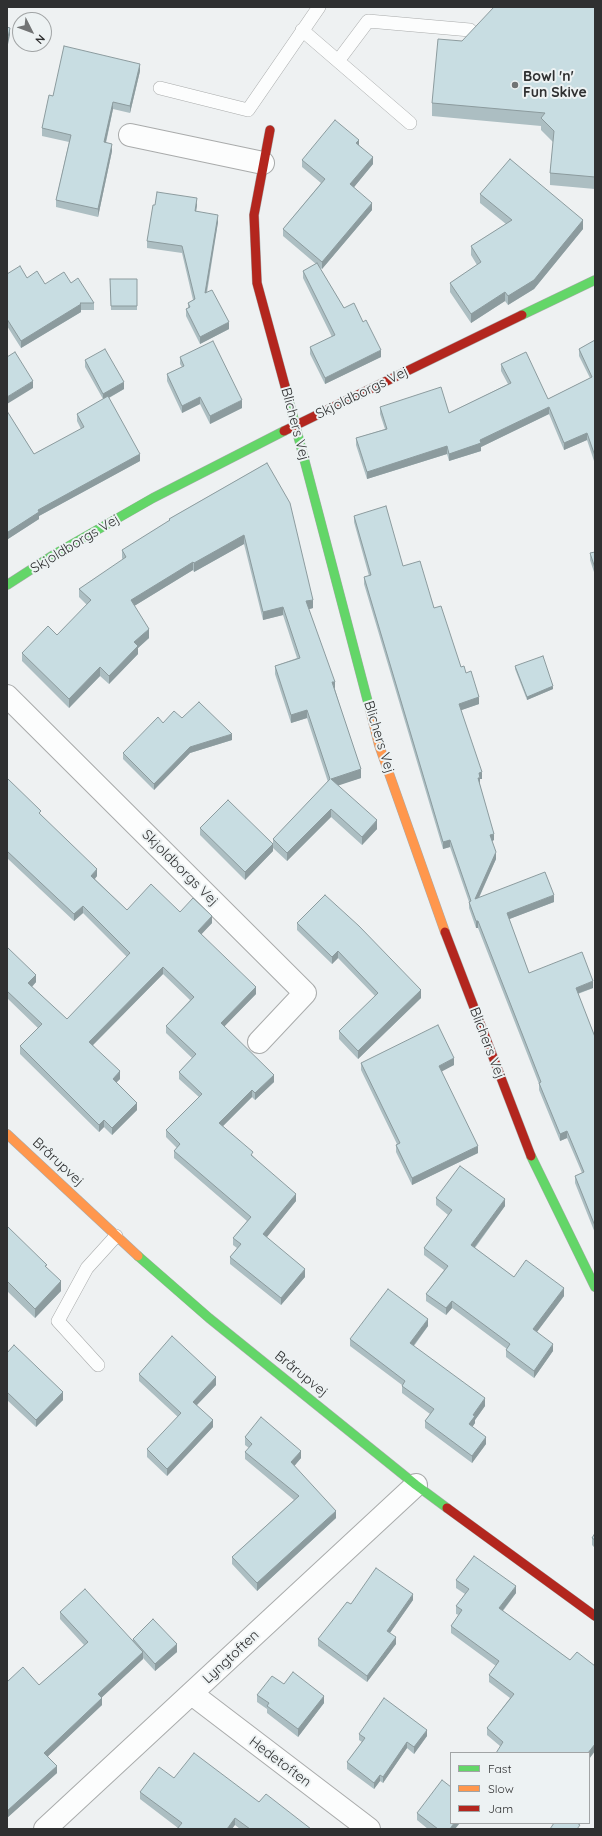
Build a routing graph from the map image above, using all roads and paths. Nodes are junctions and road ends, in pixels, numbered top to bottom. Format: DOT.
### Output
graph roads {
  1 [pos="319,7"];
  2 [pos="302,30"];
  3 [pos="470,30"];
  4 [pos="338,61"];
  5 [pos="160,88"];
  6 [pos="410,123"];
  7 [pos="270,130"];
  8 [pos="130,135"];
  9 [pos="264,163"];
  10 [pos="595,280"];
  11 [pos="296,425"];
  12 [pos="7,585"];
  13 [pos="7,696"];
  14 [pos="258,1042"];
  15 [pos="7,1134"];
  16 [pos="116,1236"];
  17 [pos="595,1287"];
  18 [pos="98,1365"];
  19 [pos="416,1484"];
  20 [pos="595,1616"];
  21 [pos="192,1694"];
  22 [pos="45,1829"];
  23 [pos="369,1829"];
  1 -- 2 [label="lane"];
  2 -- 4 [label="lane"];
  2 -- 5 [label="lane"];
  3 -- 4 [label="lane"];
  4 -- 6 [label="lane"];
  7 -- 9 [label="street, Blichers Vej"];
  8 -- 9 [label="street"];
  9 -- 11 [label="street, Blichers Vej"];
  10 -- 11 [label="street, Skjoldborgs Vej"];
  11 -- 12 [label="street, Skjoldborgs Vej"];
  11 -- 17 [label="street, Blichers Vej"];
  13 -- 14 [label="street, Skjoldborgs Vej"];
  15 -- 16 [label="street, Brårupvej"];
  16 -- 18 [label="lane"];
  16 -- 19 [label="street, Brårupvej"];
  19 -- 20 [label="street, Brårupvej"];
  19 -- 21 [label="street, Lyngtoften"];
  21 -- 22 [label="street, Lyngtoften"];
  21 -- 23 [label="street, Hedetoften"];
}
